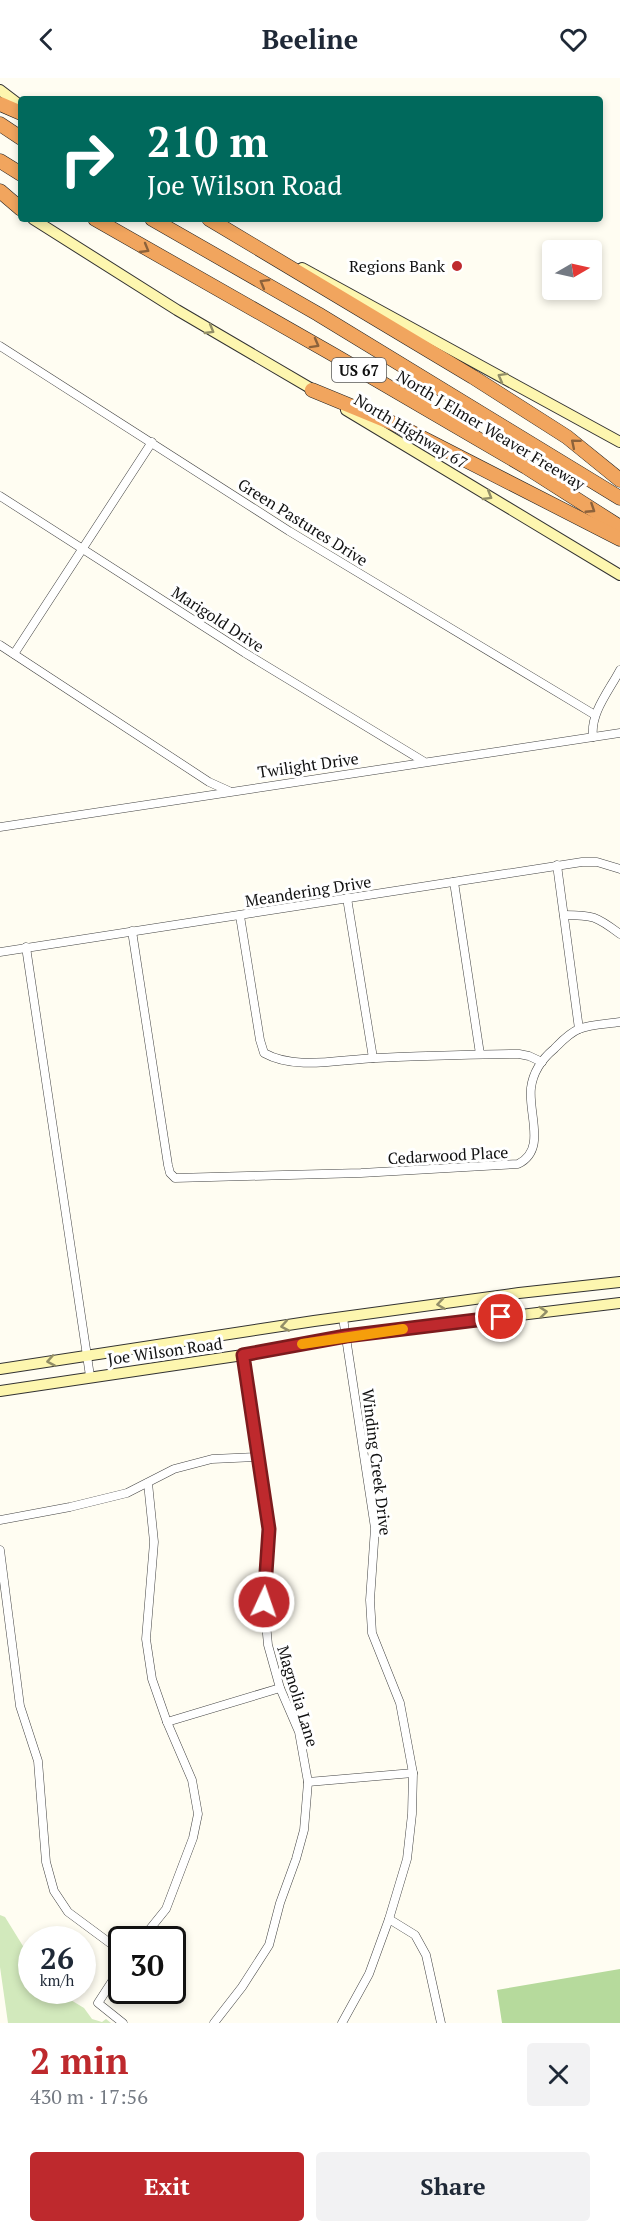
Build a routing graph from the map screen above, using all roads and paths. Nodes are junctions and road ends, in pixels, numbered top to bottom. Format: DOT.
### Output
graph roads {
  1 [pos="0,90"];
  2 [pos="0,104"];
  3 [pos="18,104"];
  4 [pos="18,112"];
  5 [pos="0,124"];
  6 [pos="18,136"];
  7 [pos="0,161"];
  8 [pos="18,172"];
  9 [pos="0,191"];
  10 [pos="0,198"];
  11 [pos="18,207"];
  12 [pos="18,208"];
  13 [pos="38,222"];
  14 [pos="100,222"];
  15 [pos="157,222"];
  16 [pos="215,222"];
  17 [pos="216,222"];
  18 [pos="0,346"];
  19 [pos="312,390"];
  20 [pos="152,442"];
  21 [pos="620,442"];
  22 [pos="620,480"];
  23 [pos="0,496"];
  24 [pos="620,498"];
  25 [pos="620,527"];
  26 [pos="620,539"];
  27 [pos="83,548"];
  28 [pos="620,575"];
  29 [pos="0,645"];
  30 [pos="14,654"];
  31 [pos="620,670"];
  32 [pos="595,715"];
  33 [pos="620,733"];
  34 [pos="593,738"];
  35 [pos="423,762"];
  36 [pos="229,791"];
  37 [pos="0,827"];
  38 [pos="557,865"];
  39 [pos="620,869"];
  40 [pos="454,882"];
  41 [pos="347,898"];
  42 [pos="564,915"];
  43 [pos="240,916"];
  44 [pos="132,932"];
  45 [pos="620,934"];
  46 [pos="26,947"];
  47 [pos="0,952"];
  48 [pos="620,1022"];
  49 [pos="579,1029"];
  50 [pos="480,1054"];
  51 [pos="373,1058"];
  52 [pos="542,1062"];
  53 [pos="620,1282"];
  54 [pos="620,1303"];
  55 [pos="343,1317"];
  56 [pos="346,1336"];
  57 [pos="87,1355"];
  58 [pos="243,1355"];
  59 [pos="0,1370"];
  60 [pos="90,1376"];
  61 [pos="0,1391"];
  62 [pos="257,1457"];
  63 [pos="148,1483"];
  64 [pos="0,1520"];
  65 [pos="0,1550"];
  66 [pos="280,1688"];
  67 [pos="167,1722"];
  68 [pos="413,1773"];
  69 [pos="308,1782"];
  70 [pos="389,1919"];
  71 [pos="152,1926"];
  72 [pos="108,1942"];
  73 [pos="108,1988"];
  74 [pos="123,2023"];
  75 [pos="214,2023"];
  76 [pos="342,2023"];
  77 [pos="441,2023"];
  1 -- 3 [label="main road"];
  2 -- 4 [label="highway"];
  5 -- 6 [label="highway"];
  7 -- 8 [label="highway"];
  9 -- 11 [label="highway"];
  10 -- 12 [label="main road"];
  13 -- 19 [label="main road, North Highway 67, one-way"];
  14 -- 25 [label="highway, North J Elmer Weaver Freeway / US 67, one-way"];
  24 -- 15 [label="highway, North J Elmer Weaver Freeway / US 67, one-way"];
  22 -- 16 [label="highway, one-way"];
  21 -- 17 [label="main road, one-way"];
  18 -- 20 [label="street, Green Pastures Drive"];
  19 -- 26 [label="highway"];
  19 -- 28 [label="main road, North Highway 67, one-way"];
  20 -- 27 [label="street"];
  20 -- 32 [label="street, Green Pastures Drive"];
  23 -- 27 [label="street, Marigold Drive"];
  27 -- 30 [label="street"];
  27 -- 35 [label="street, Marigold Drive"];
  29 -- 30 [label="street"];
  30 -- 36 [label="street"];
  31 -- 32 [label="street"];
  32 -- 34 [label="street"];
  33 -- 34 [label="street, Twilight Drive"];
  34 -- 35 [label="street, Twilight Drive"];
  35 -- 36 [label="street, Twilight Drive"];
  36 -- 37 [label="street, Twilight Drive"];
  38 -- 39 [label="street, Meandering Drive"];
  38 -- 40 [label="street, Meandering Drive"];
  38 -- 42 [label="street"];
  40 -- 41 [label="street, Meandering Drive"];
  40 -- 50 [label="street"];
  41 -- 43 [label="street, Meandering Drive"];
  41 -- 51 [label="street"];
  42 -- 45 [label="street"];
  42 -- 49 [label="street"];
  43 -- 44 [label="street, Meandering Drive"];
  43 -- 51 [label="street"];
  44 -- 46 [label="street, Meandering Drive"];
  44 -- 52 [label="street, Cedarwood Place"];
  46 -- 47 [label="street, Meandering Drive"];
  46 -- 57 [label="street"];
  48 -- 49 [label="street, Cedarwood Place"];
  49 -- 52 [label="street, Cedarwood Place"];
  50 -- 51 [label="street"];
  50 -- 52 [label="street"];
  53 -- 55 [label="main road, Joe Wilson Road, one-way"];
  56 -- 54 [label="main road, Joe Wilson Road, one-way"];
  55 -- 56 [label="street, Winding Creek Drive"];
  55 -- 57 [label="main road, Joe Wilson Road, one-way"];
  56 -- 58 [label="main road, Joe Wilson Road"];
  56 -- 68 [label="street, Winding Creek Drive"];
  57 -- 59 [label="main road, Joe Wilson Road, one-way"];
  57 -- 60 [label="street"];
  58 -- 60 [label="main road, Joe Wilson Road"];
  58 -- 62 [label="street, Magnolia Lane"];
  60 -- 61 [label="main road, Joe Wilson Road"];
  62 -- 63 [label="street"];
  62 -- 66 [label="street, Magnolia Lane"];
  63 -- 64 [label="street"];
  63 -- 67 [label="street"];
  65 -- 72 [label="street"];
  66 -- 67 [label="street"];
  66 -- 69 [label="street, Magnolia Lane"];
  67 -- 71 [label="street"];
  68 -- 69 [label="street"];
  68 -- 70 [label="street, Winding Creek Drive"];
  69 -- 75 [label="street, Magnolia Lane"];
  70 -- 76 [label="street, Winding Creek Drive"];
  70 -- 77 [label="street"];
  73 -- 74 [label="street"];
}
